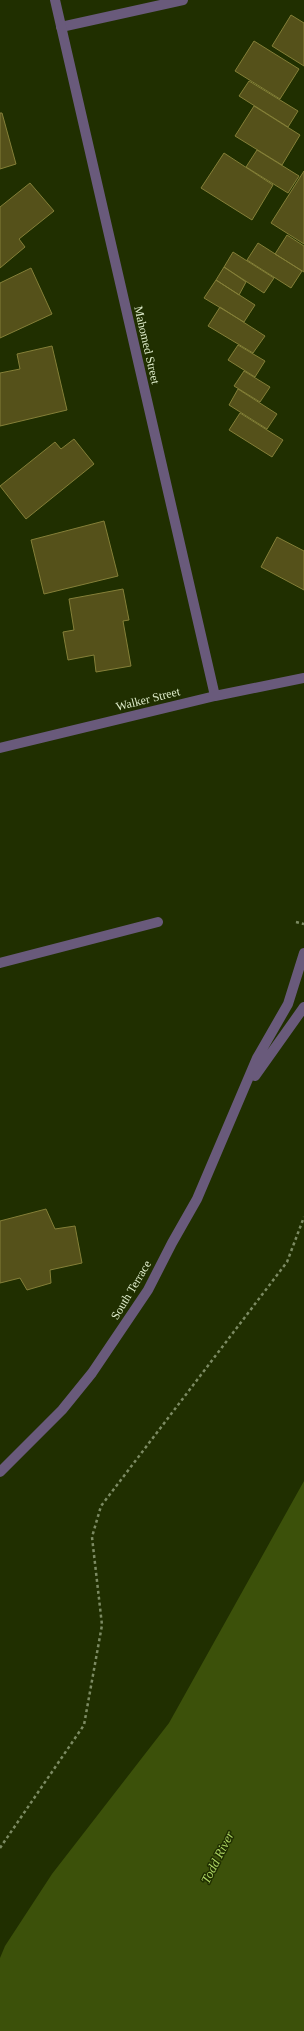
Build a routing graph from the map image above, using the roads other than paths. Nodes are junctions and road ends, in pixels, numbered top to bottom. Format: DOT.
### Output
graph roads {
  1 [pos="55,0"];
  2 [pos="183,0"];
  3 [pos="61,27"];
  4 [pos="303,678"];
  5 [pos="215,696"];
  6 [pos="0,748"];
  7 [pos="158,922"];
  8 [pos="304,953"];
  9 [pos="0,963"];
  10 [pos="304,1007"];
  11 [pos="243,1095"];
  12 [pos="0,1472"];
  1 -- 3 [label="street, Mahomed Street"];
  2 -- 3 [label="street"];
  3 -- 5 [label="street, Mahomed Street"];
  4 -- 5 [label="street, Walker Street"];
  5 -- 6 [label="street, Walker Street"];
  7 -- 9 [label="street"];
  8 -- 11 [label="street, South Terrace"];
  10 -- 11 [label="street, South Terrace"];
  11 -- 12 [label="street, South Terrace"];
}
